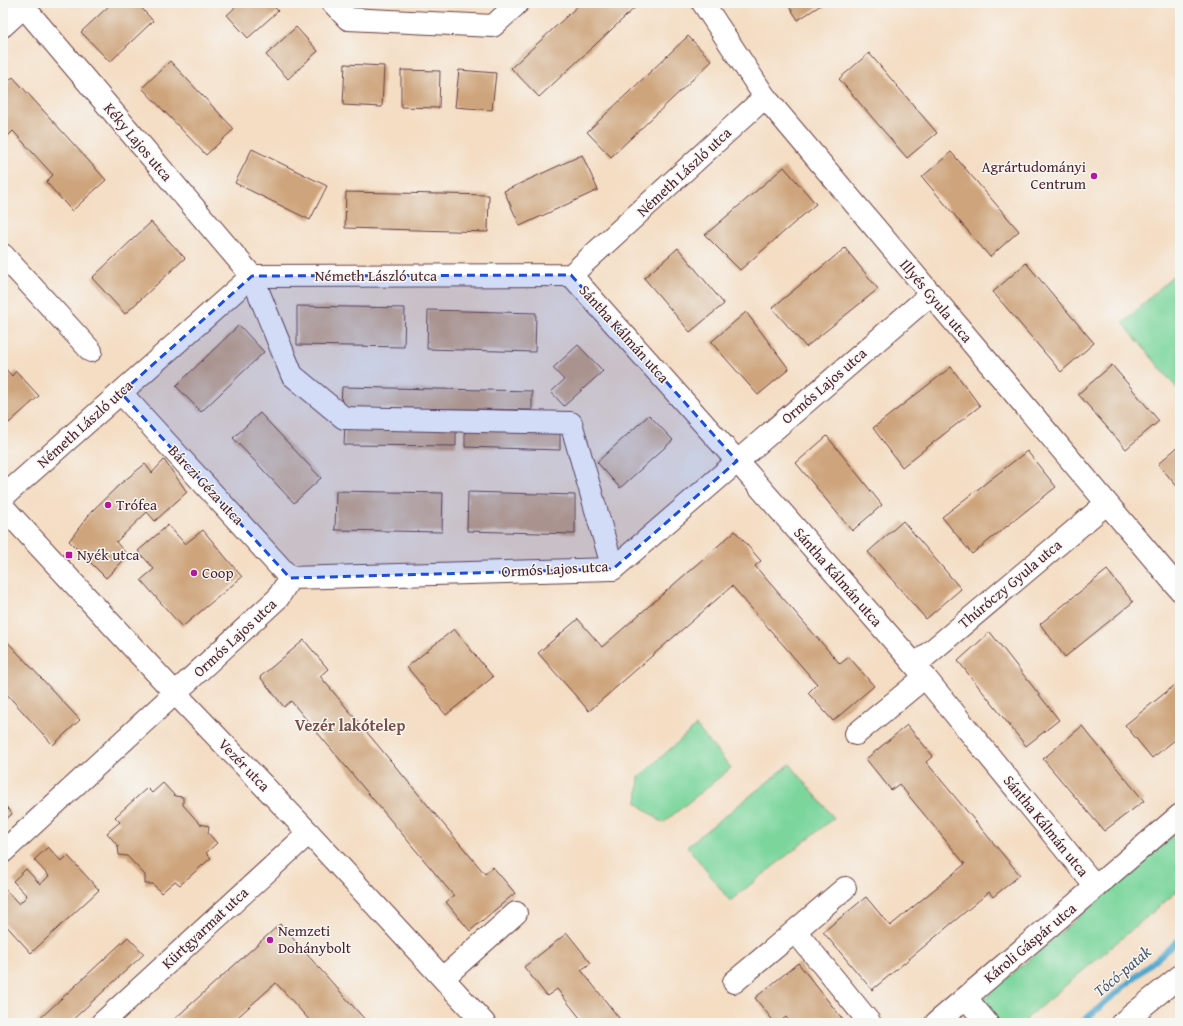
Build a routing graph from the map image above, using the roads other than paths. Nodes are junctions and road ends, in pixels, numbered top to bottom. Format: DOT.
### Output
graph roads {
  1 [pos="333,3"];
  2 [pos="518,3"];
  3 [pos="703,3"];
  4 [pos="26,5"];
  5 [pos="3,26"];
  6 [pos="765,97"];
  7 [pos="3,255"];
  8 [pos="571,275"];
  9 [pos="252,276"];
  10 [pos="930,294"];
  11 [pos="91,352"];
  12 [pos="121,393"];
  13 [pos="737,461"];
  14 [pos="3,497"];
  15 [pos="1106,504"];
  16 [pos="3,507"];
  17 [pos="613,569"];
  18 [pos="290,578"];
  19 [pos="1180,590"];
  20 [pos="920,671"];
  21 [pos="176,694"];
  22 [pos="856,734"];
  23 [pos="1180,815"];
  24 [pos="309,833"];
  25 [pos="3,852"];
  26 [pos="1096,887"];
  27 [pos="845,888"];
  28 [pos="516,913"];
  29 [pos="795,931"];
  30 [pos="1180,976"];
  31 [pos="443,978"];
  32 [pos="734,982"];
  33 [pos="966,998"];
  34 [pos="102,1023"];
  35 [pos="484,1023"];
  36 [pos="870,1023"];
  37 [pos="936,1023"];
  38 [pos="987,1023"];
  39 [pos="1122,1023"];
  1 -- 2 [label="street"];
  3 -- 6 [label="street, Illyés Gyula utca"];
  4 -- 5 [label="street"];
  4 -- 9 [label="street, Kéky Lajos utca"];
  6 -- 8 [label="street, Németh László utca"];
  6 -- 10 [label="street, Illyés Gyula utca"];
  7 -- 11 [label="street"];
  8 -- 9 [label="street, Németh László utca"];
  8 -- 13 [label="street, Sántha Kálmán utca"];
  9 -- 12 [label="street, Németh László utca"];
  9 -- 17 [label="street, Kéky Lajos utca"];
  10 -- 13 [label="street, Ormós Lajos utca"];
  10 -- 15 [label="street, Illyés Gyula utca"];
  12 -- 14 [label="street, Németh László utca"];
  12 -- 18 [label="street, Bárczi Géza utca"];
  13 -- 17 [label="street, Ormós Lajos utca"];
  13 -- 20 [label="street, Sántha Kálmán utca"];
  15 -- 19 [label="street, Illyés Gyula utca"];
  15 -- 20 [label="street, Thúróczy Gyula utca"];
  16 -- 21 [label="street, Vezér utca"];
  17 -- 18 [label="street, Ormós Lajos utca"];
  18 -- 21 [label="street, Ormós Lajos utca"];
  20 -- 22 [label="street, Thúróczy Gyula utca"];
  20 -- 26 [label="street, Sántha Kálmán utca"];
  21 -- 24 [label="street, Vezér utca"];
  21 -- 25 [label="street"];
  23 -- 26 [label="street, Károli Gáspár utca"];
  24 -- 31 [label="street, Vezér utca"];
  24 -- 34 [label="street, Kürtgyarmat utca"];
  26 -- 33 [label="street, Károli Gáspár utca"];
  27 -- 29 [label="street"];
  28 -- 31 [label="street"];
  29 -- 32 [label="street"];
  29 -- 36 [label="street"];
  30 -- 39 [label="street"];
  31 -- 35 [label="street, Vezér utca"];
  33 -- 37 [label="street, Károli Gáspár utca"];
  33 -- 38 [label="street"];
}
